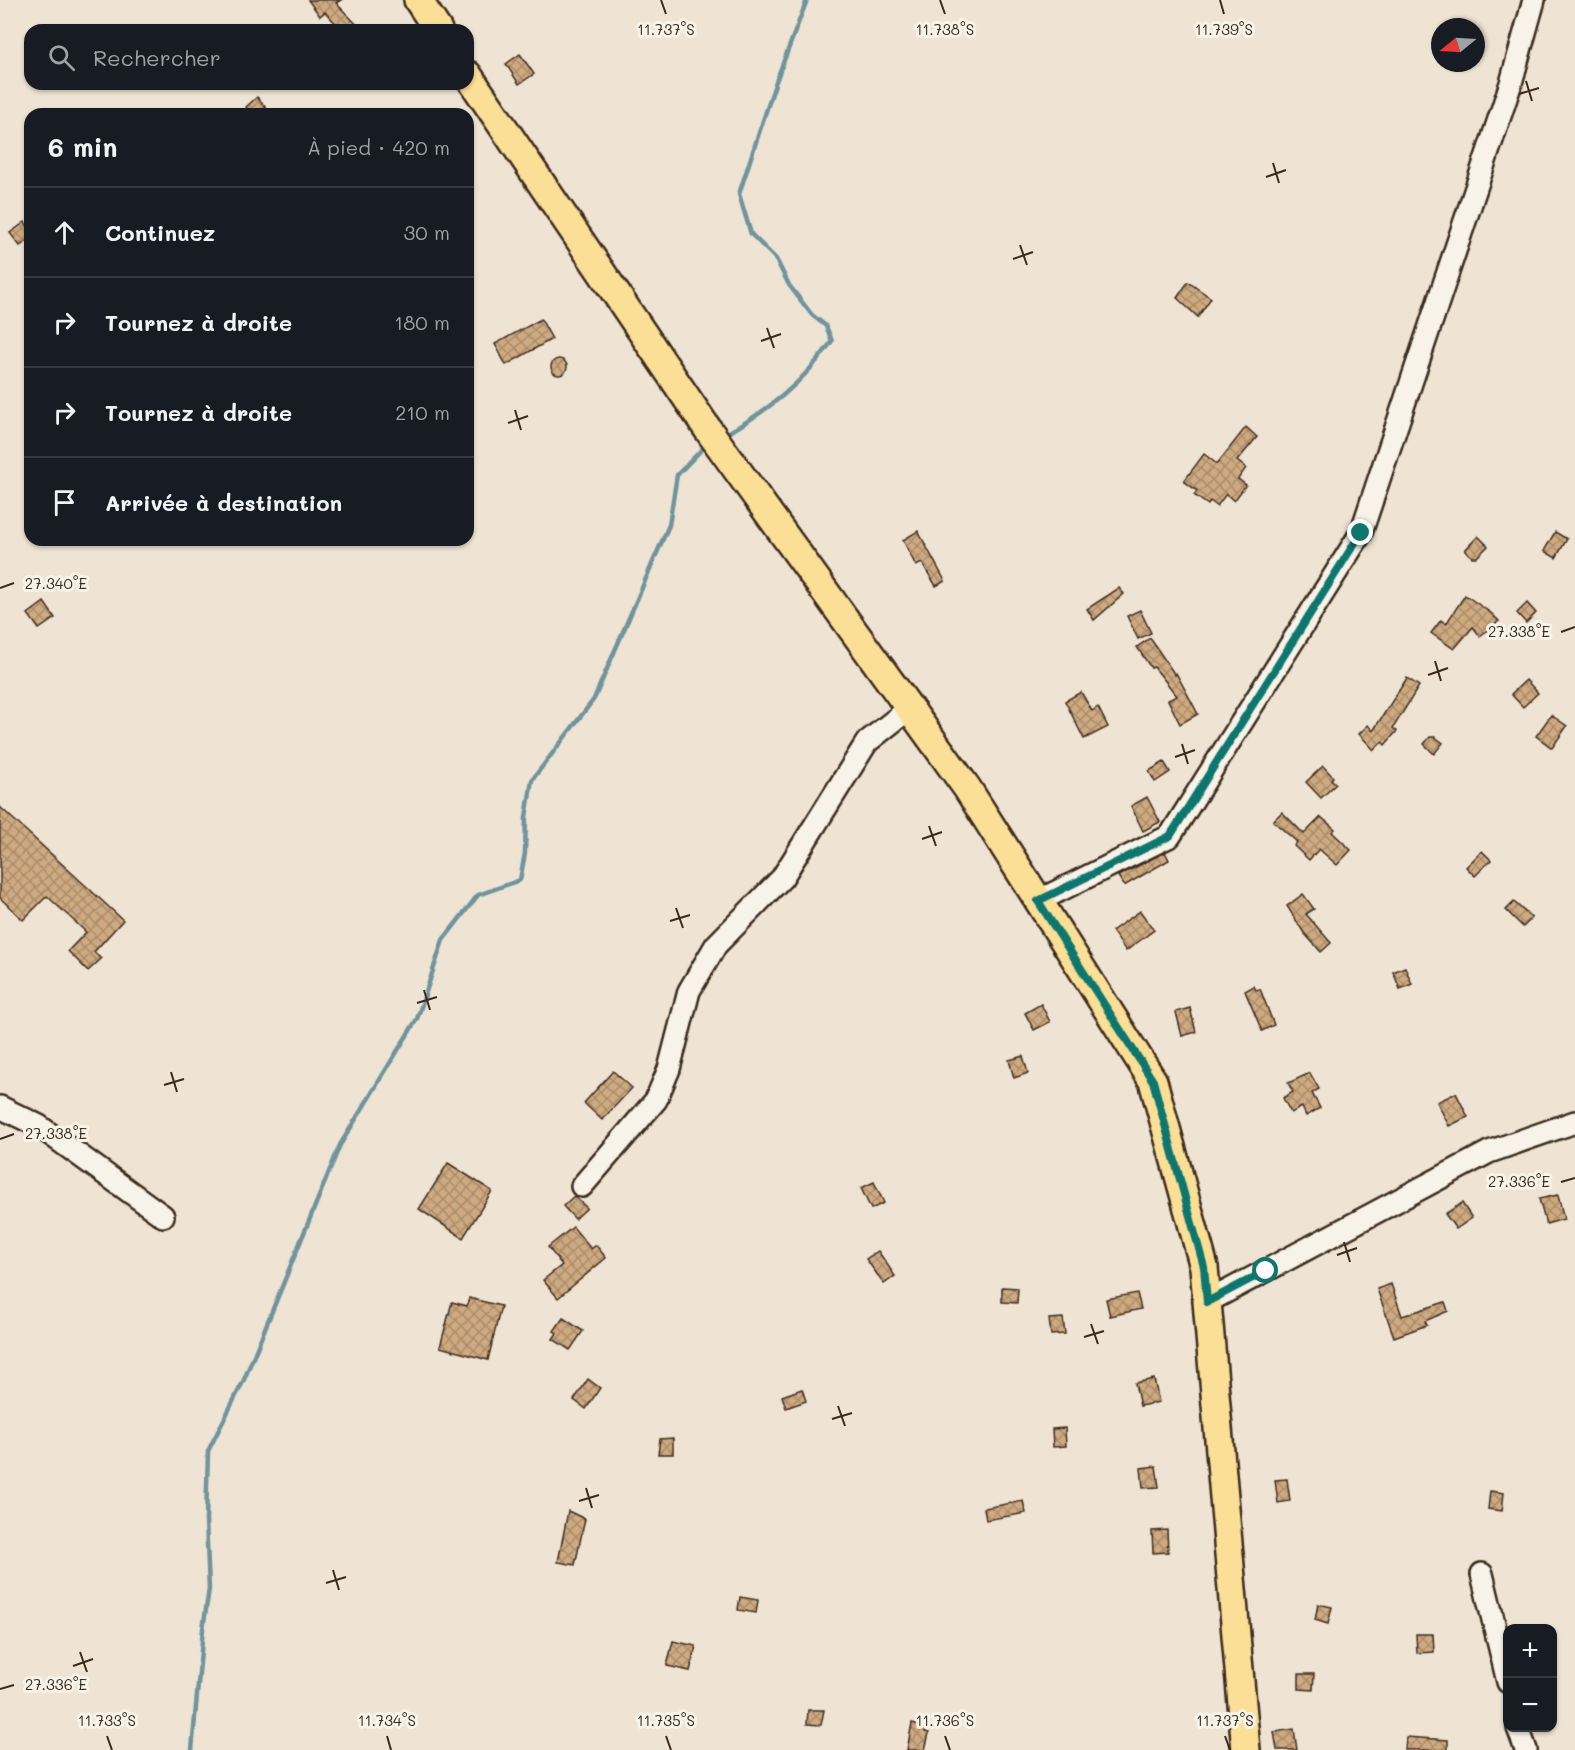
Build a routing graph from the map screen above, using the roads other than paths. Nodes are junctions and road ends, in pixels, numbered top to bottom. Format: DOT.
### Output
graph roads {
  1 [pos="418,0"];
  2 [pos="1534,0"];
  3 [pos="434,24"];
  4 [pos="474,84"];
  5 [pos="910,708"];
  6 [pos="1038,901"];
  7 [pos="0,1107"];
  8 [pos="1575,1122"];
  9 [pos="582,1186"];
  10 [pos="163,1216"];
  11 [pos="1207,1302"];
  12 [pos="1482,1574"];
  13 [pos="1507,1678"];
  14 [pos="1519,1732"];
  15 [pos="1246,1750"];
  16 [pos="1526,1750"];
  1 -- 3 [label="main road"];
  2 -- 6 [label="street"];
  4 -- 5 [label="main road"];
  5 -- 6 [label="main road"];
  5 -- 9 [label="street"];
  6 -- 11 [label="main road"];
  7 -- 10 [label="street"];
  8 -- 11 [label="street"];
  11 -- 15 [label="main road"];
  12 -- 13 [label="street"];
  14 -- 16 [label="street"];
}
